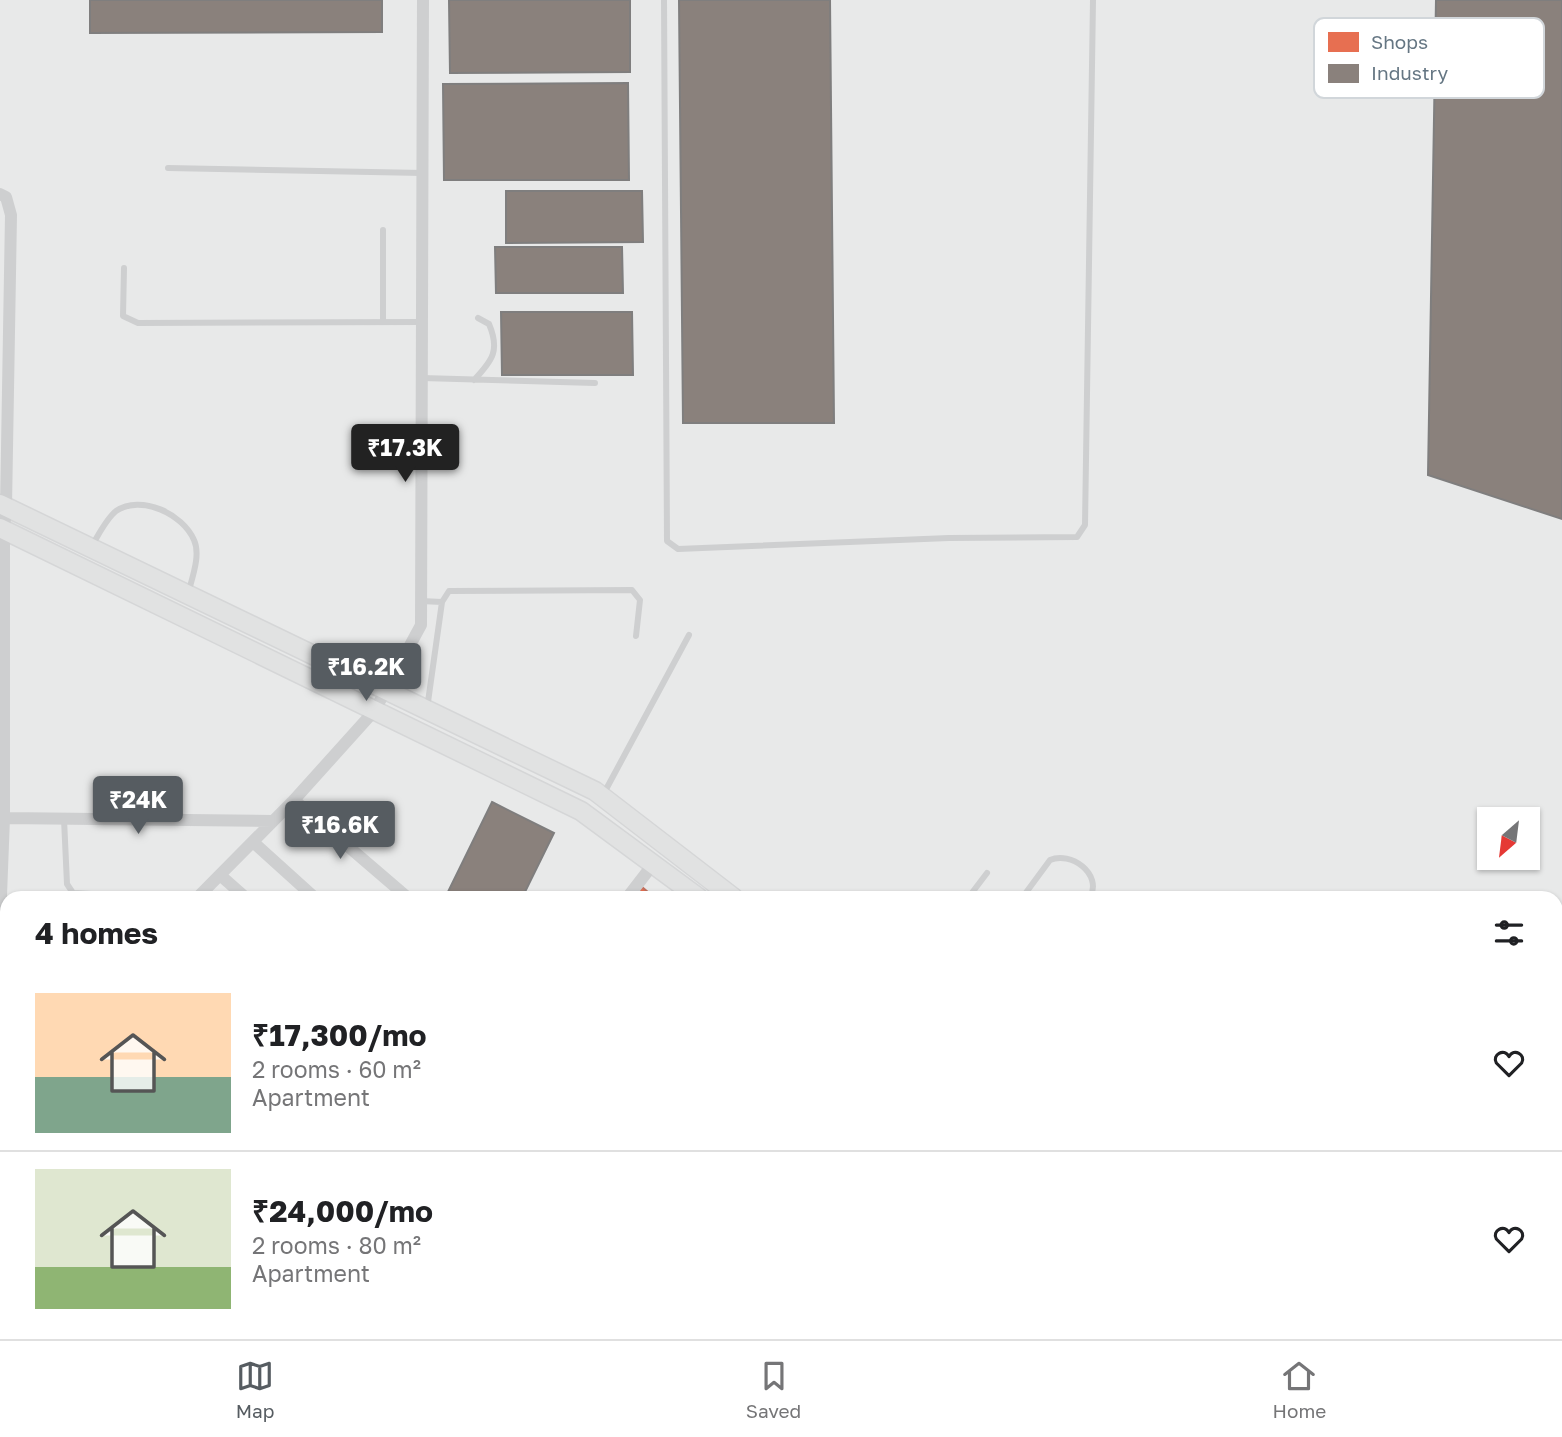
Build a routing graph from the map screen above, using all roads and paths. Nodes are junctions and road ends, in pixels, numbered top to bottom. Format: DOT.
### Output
graph roads {
  1 [pos="423,0"];
  2 [pos="664,0"];
  3 [pos="1093,0"];
  4 [pos="168,168"];
  5 [pos="422,173"];
  6 [pos="0,194"];
  7 [pos="383,230"];
  8 [pos="124,268"];
  9 [pos="478,318"];
  10 [pos="422,321"];
  11 [pos="383,322"];
  12 [pos="422,378"];
  13 [pos="474,380"];
  14 [pos="595,383"];
  15 [pos="3,506"];
  16 [pos="2,529"];
  17 [pos="90,548"];
  18 [pos="188,596"];
  19 [pos="421,601"];
  20 [pos="442,601"];
  21 [pos="689,635"];
  22 [pos="636,636"];
  23 [pos="385,691"];
  24 [pos="375,710"];
  25 [pos="427,710"];
  26 [pos="602,797"];
  27 [pos="294,800"];
  28 [pos="4,818"];
  29 [pos="64,819"];
  30 [pos="273,821"];
  31 [pos="253,842"];
  32 [pos="654,863"];
  33 [pos="987,873"];
  34 [pos="220,874"];
  35 [pos="1,891"];
  36 [pos="72,891"];
  37 [pos="204,891"];
  38 [pos="238,891"];
  39 [pos="307,891"];
  40 [pos="400,891"];
  41 [pos="632,891"];
  42 [pos="690,891"];
  43 [pos="725,891"];
  44 [pos="973,891"];
  45 [pos="1027,891"];
  46 [pos="1094,891"];
  1 -- 5 [label="street"];
  2 -- 3 [label="lane"];
  4 -- 5 [label="lane"];
  5 -- 10 [label="street"];
  6 -- 15 [label="street"];
  7 -- 11 [label="lane"];
  8 -- 11 [label="lane"];
  9 -- 13 [label="lane"];
  10 -- 11 [label="lane"];
  10 -- 12 [label="street"];
  12 -- 13 [label="lane"];
  12 -- 19 [label="street"];
  13 -- 14 [label="lane"];
  15 -- 16 [label="street"];
  15 -- 17 [label="main road"];
  16 -- 24 [label="main road"];
  16 -- 28 [label="street"];
  17 -- 18 [label="main road"];
  17 -- 18 [label="lane"];
  18 -- 23 [label="main road"];
  19 -- 20 [label="lane"];
  19 -- 23 [label="street"];
  20 -- 22 [label="lane"];
  20 -- 25 [label="lane"];
  21 -- 26 [label="lane"];
  23 -- 24 [label="street"];
  23 -- 25 [label="main road"];
  24 -- 27 [label="street"];
  24 -- 32 [label="main road"];
  25 -- 26 [label="main road"];
  26 -- 43 [label="main road"];
  27 -- 30 [label="street"];
  27 -- 40 [label="street"];
  28 -- 29 [label="street"];
  28 -- 35 [label="street"];
  29 -- 30 [label="street"];
  29 -- 36 [label="lane"];
  30 -- 31 [label="street"];
  31 -- 34 [label="street"];
  31 -- 39 [label="street"];
  32 -- 41 [label="street"];
  32 -- 42 [label="main road"];
  33 -- 44 [label="lane"];
  34 -- 37 [label="street"];
  34 -- 38 [label="street"];
  45 -- 46 [label="lane"];
}
